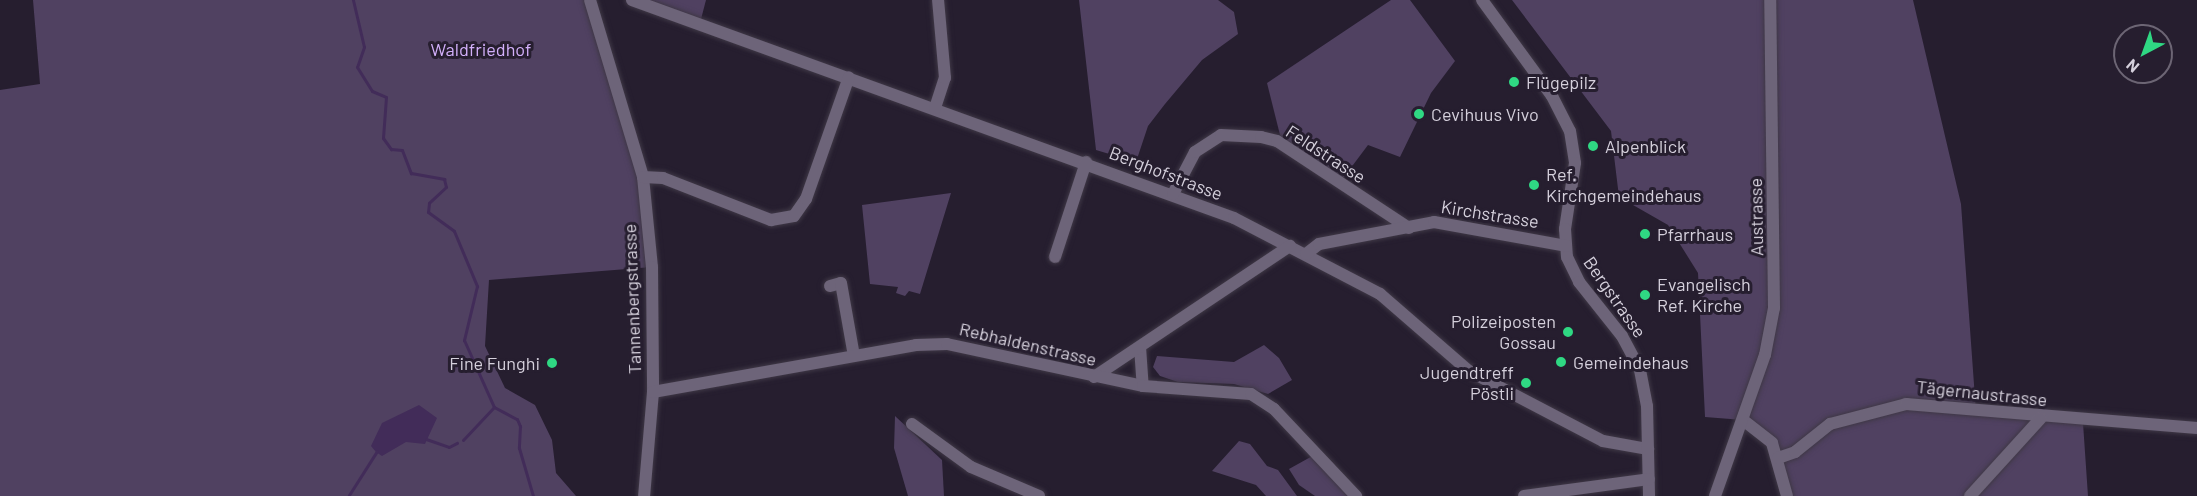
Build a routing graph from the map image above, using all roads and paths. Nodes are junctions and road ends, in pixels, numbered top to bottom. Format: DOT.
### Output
graph roads {
  1 [pos="590,0"];
  2 [pos="632,0"];
  3 [pos="938,0"];
  4 [pos="1482,0"];
  5 [pos="1770,0"];
  6 [pos="849,77"];
  7 [pos="935,108"];
  8 [pos="1086,162"];
  9 [pos="643,177"];
  10 [pos="1173,194"];
  11 [pos="1409,228"];
  12 [pos="1290,246"];
  13 [pos="1566,246"];
  14 [pos="1306,254"];
  15 [pos="1055,257"];
  16 [pos="830,286"];
  17 [pos="1140,347"];
  18 [pos="854,356"];
  19 [pos="1094,378"];
  20 [pos="1143,386"];
  21 [pos="653,392"];
  22 [pos="2041,418"];
  23 [pos="1743,420"];
  24 [pos="912,424"];
  25 [pos="2197,428"];
  26 [pos="1648,449"];
  27 [pos="1778,458"];
  28 [pos="1648,480"];
  29 [pos="644,496"];
  30 [pos="1040,496"];
  31 [pos="1356,496"];
  32 [pos="1524,496"];
  33 [pos="1649,496"];
  34 [pos="1715,496"];
  35 [pos="1787,496"];
  36 [pos="1970,496"];
  1 -- 9 [label="street, Tannenbergstrasse"];
  2 -- 6 [label="street, Berghofstrasse"];
  3 -- 7 [label="street"];
  4 -- 13 [label="street, Bergstrasse"];
  5 -- 23 [label="street, Austrasse"];
  6 -- 7 [label="street, Berghofstrasse"];
  6 -- 9 [label="street"];
  7 -- 8 [label="street, Berghofstrasse"];
  8 -- 10 [label="street, Berghofstrasse"];
  8 -- 15 [label="street"];
  9 -- 21 [label="street, Tannenbergstrasse"];
  10 -- 11 [label="street, Feldstrasse"];
  10 -- 12 [label="street, Berghofstrasse"];
  11 -- 13 [label="street, Kirchstrasse"];
  11 -- 14 [label="street, Kirchstrasse"];
  12 -- 14 [label="street, Berghofstrasse"];
  12 -- 17 [label="street"];
  13 -- 26 [label="street, Bergstrasse"];
  14 -- 26 [label="street, Berghofstrasse"];
  16 -- 18 [label="street"];
  17 -- 19 [label="street"];
  17 -- 20 [label="street"];
  18 -- 19 [label="street, Rebhaldenstrasse"];
  18 -- 21 [label="street, Rebhaldenstrasse"];
  19 -- 20 [label="street, Rebhaldenstrasse"];
  20 -- 31 [label="street, Rebhaldenstrasse"];
  21 -- 29 [label="street, Tannenbergstrasse"];
  22 -- 25 [label="street, Tägernaustrasse"];
  22 -- 27 [label="street, Tägernaustrasse"];
  22 -- 36 [label="street"];
  23 -- 27 [label="street"];
  23 -- 34 [label="street, Austrasse"];
  24 -- 30 [label="street"];
  26 -- 28 [label="street, Bergstrasse"];
  27 -- 35 [label="street"];
  28 -- 32 [label="street"];
  28 -- 33 [label="street, Bergstrasse"];
}
